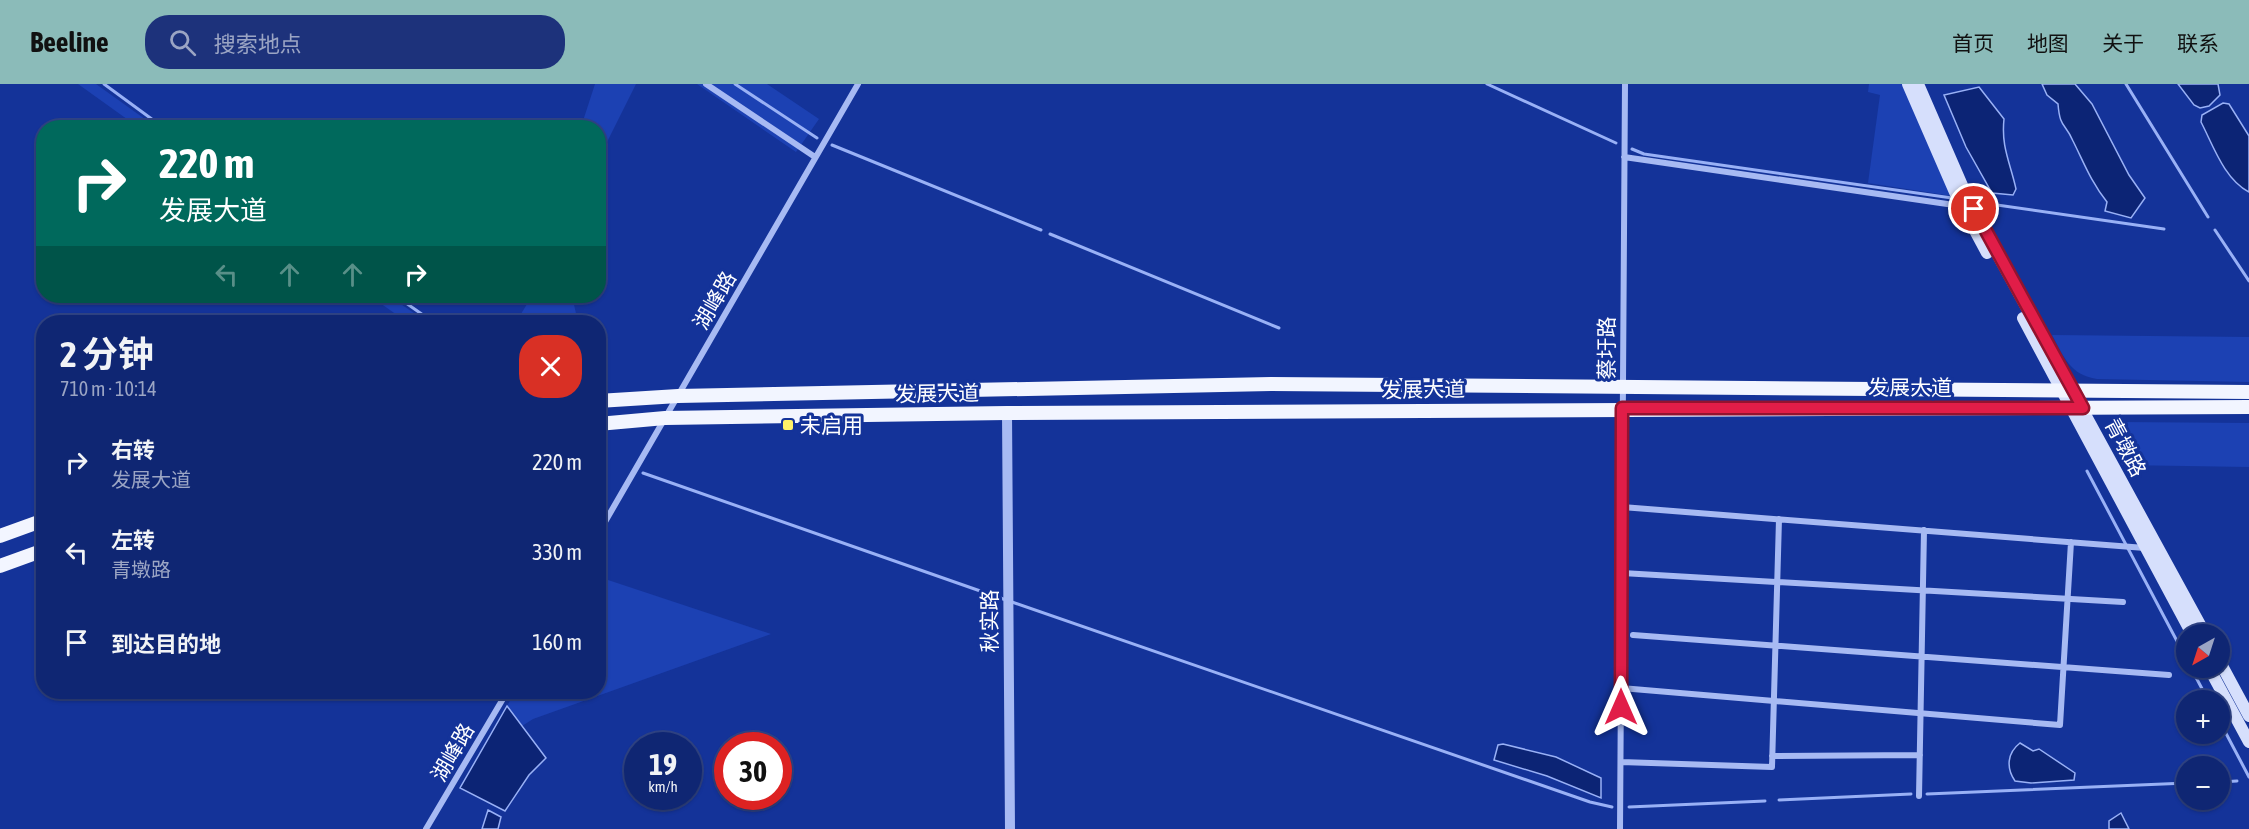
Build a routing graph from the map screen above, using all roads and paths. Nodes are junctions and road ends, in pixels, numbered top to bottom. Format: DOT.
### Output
graph roads {
  1 [pos="706,84"];
  2 [pos="858,84"];
  3 [pos="1625,84"];
  4 [pos="1908,84"];
  5 [pos="1918,84"];
  6 [pos="815,157"];
  7 [pos="1624,157"];
  8 [pos="1962,206"];
  9 [pos="1623,385"];
  10 [pos="2068,391"];
  11 [pos="2249,392"];
  12 [pos="678,396"];
  13 [pos="606,400"];
  14 [pos="2249,407"];
  15 [pos="1622,408"];
  16 [pos="2077,408"];
  17 [pos="1007,414"];
  18 [pos="665,418"];
  19 [pos="606,423"];
  20 [pos="1622,507"];
  21 [pos="1779,519"];
  22 [pos="606,520"];
  23 [pos="36,523"];
  24 [pos="1924,530"];
  25 [pos="0,536"];
  26 [pos="2071,542"];
  27 [pos="2146,549"];
  28 [pos="36,553"];
  29 [pos="0,566"];
  30 [pos="1622,573"];
  31 [pos="1777,582"];
  32 [pos="1923,590"];
  33 [pos="2068,597"];
  34 [pos="2123,602"];
  35 [pos="2187,624"];
  36 [pos="2199,624"];
  37 [pos="1633,635"];
  38 [pos="1775,645"];
  39 [pos="1922,656"];
  40 [pos="2065,667"];
  41 [pos="2169,675"];
  42 [pos="2214,678"];
  43 [pos="2229,678"];
  44 [pos="1621,688"];
  45 [pos="503,699"];
  46 [pos="1774,701"];
  47 [pos="1921,713"];
  48 [pos="2249,716"];
  49 [pos="2249,742"];
  50 [pos="1920,755"];
  51 [pos="1772,756"];
  52 [pos="1621,762"];
  53 [pos="1919,796"];
  54 [pos="426,829"];
  55 [pos="1010,829"];
  56 [pos="1620,829"];
  1 -- 6 [label="street"];
  2 -- 6 [label="street, 湖峰路"];
  3 -- 7 [label="street, 蔡圩路"];
  4 -- 8 [label="main road, 青墩路"];
  5 -- 10 [label="main road, 青墩路"];
  6 -- 12 [label="street, 湖峰路"];
  7 -- 8 [label="street"];
  7 -- 9 [label="street, 蔡圩路"];
  8 -- 10 [label="main road, 青墩路"];
  9 -- 10 [label="main road, 发展大道"];
  9 -- 12 [label="main road, 发展大道"];
  9 -- 15 [label="street, 蔡圩路"];
  10 -- 11 [label="main road, 发展大道"];
  10 -- 16 [label="main road, 青墩路"];
  12 -- 13 [label="main road, 发展大道"];
  12 -- 18 [label="street, 湖峰路"];
  14 -- 16 [label="main road, 发展大道"];
  15 -- 16 [label="main road, 发展大道"];
  15 -- 17 [label="main road, 发展大道"];
  15 -- 20 [label="street, 蔡圩路"];
  16 -- 27 [label="main road, 青墩路"];
  16 -- 36 [label="main road, 青墩路"];
  17 -- 18 [label="main road, 发展大道"];
  17 -- 55 [label="street, 秋实路"];
  18 -- 19 [label="main road, 发展大道"];
  18 -- 22 [label="street, 湖峰路"];
  20 -- 21 [label="street"];
  20 -- 30 [label="street, 蔡圩路"];
  21 -- 24 [label="street"];
  21 -- 31 [label="street"];
  23 -- 25 [label="main road"];
  24 -- 26 [label="street"];
  24 -- 32 [label="street"];
  26 -- 27 [label="street"];
  26 -- 33 [label="street"];
  27 -- 35 [label="main road, 青墩路"];
  28 -- 29 [label="main road"];
  30 -- 31 [label="street"];
  30 -- 44 [label="street, 蔡圩路"];
  31 -- 32 [label="street"];
  31 -- 38 [label="street"];
  32 -- 33 [label="street"];
  32 -- 39 [label="street"];
  33 -- 34 [label="street"];
  33 -- 40 [label="street"];
  37 -- 38 [label="street"];
  38 -- 39 [label="street"];
  38 -- 46 [label="street"];
  39 -- 40 [label="street"];
  39 -- 47 [label="street"];
  40 -- 41 [label="street"];
  40 -- 47 [label="street"];
  42 -- 49 [label="main road"];
  43 -- 48 [label="main road"];
  44 -- 46 [label="street"];
  44 -- 52 [label="street, 蔡圩路"];
  45 -- 54 [label="street, 湖峰路"];
  46 -- 47 [label="street"];
  46 -- 51 [label="street"];
  47 -- 50 [label="street"];
  50 -- 51 [label="street"];
  50 -- 53 [label="street"];
  51 -- 52 [label="street"];
  52 -- 56 [label="street, 蔡圩路"];
}
